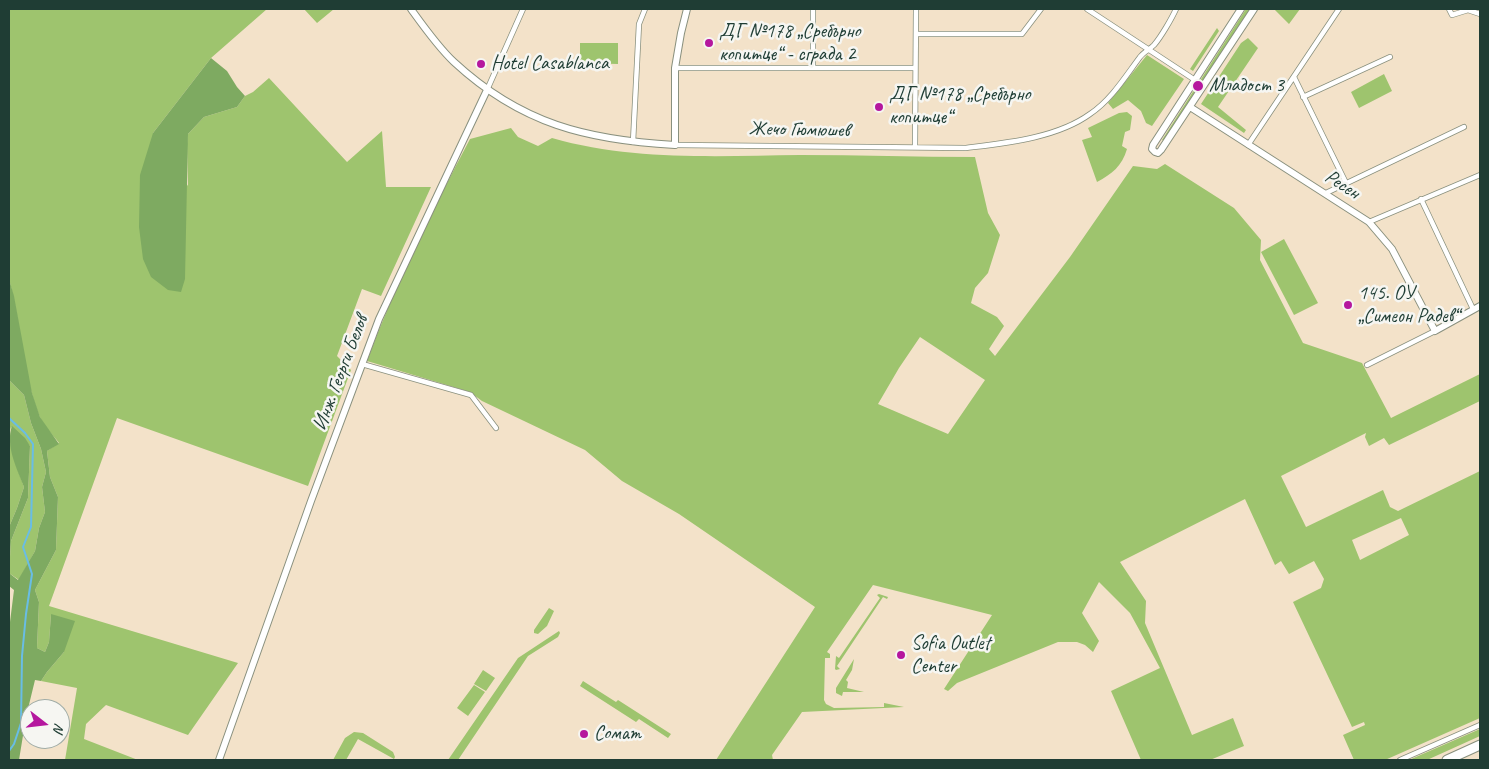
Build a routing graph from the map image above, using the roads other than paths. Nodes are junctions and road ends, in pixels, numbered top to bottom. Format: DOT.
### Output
graph roads {
  1 [pos="411,9"];
  2 [pos="523,9"];
  3 [pos="645,9"];
  4 [pos="687,9"];
  5 [pos="813,9"];
  6 [pos="916,9"];
  7 [pos="1042,9"];
  8 [pos="1087,9"];
  9 [pos="1176,9"];
  10 [pos="1241,9"];
  11 [pos="1254,9"];
  12 [pos="1339,9"];
  13 [pos="1449,9"];
  14 [pos="1480,14"];
  15 [pos="916,34"];
  16 [pos="1148,49"];
  17 [pos="1390,57"];
  18 [pos="675,68"];
  19 [pos="813,68"];
  20 [pos="916,68"];
  21 [pos="1294,77"];
  22 [pos="1195,80"];
  23 [pos="487,90"];
  24 [pos="1303,97"];
  25 [pos="1190,107"];
  26 [pos="1464,127"];
  27 [pos="633,142"];
  28 [pos="675,145"];
  29 [pos="1248,145"];
  30 [pos="915,147"];
  31 [pos="1480,174"];
  32 [pos="1346,184"];
  33 [pos="1326,193"];
  34 [pos="1421,199"];
  35 [pos="1369,222"];
  36 [pos="1480,306"];
  37 [pos="1473,309"];
  38 [pos="1435,331"];
  39 [pos="362,364"];
  40 [pos="1367,365"];
  41 [pos="496,428"];
  42 [pos="1480,725"];
  43 [pos="1480,745"];
  44 [pos="219,760"];
  45 [pos="1400,760"];
  46 [pos="1447,760"];
  1 -- 23 [label="street, Жечо Гюмюшев"];
  2 -- 23 [label="street, Инж. Георги Белов"];
  3 -- 27 [label="street"];
  4 -- 18 [label="street"];
  5 -- 19 [label="street"];
  6 -- 15 [label="street"];
  7 -- 15 [label="street"];
  8 -- 16 [label="street"];
  9 -- 16 [label="street, Жечо Гюмюшев"];
  10 -- 22 [label="street"];
  11 -- 25 [label="street"];
  12 -- 21 [label="street"];
  13 -- 14 [label="street"];
  15 -- 20 [label="street"];
  16 -- 22 [label="street"];
  16 -- 30 [label="street, Жечо Гюмюшев"];
  17 -- 24 [label="street"];
  18 -- 19 [label="street"];
  18 -- 28 [label="street"];
  19 -- 20 [label="street"];
  20 -- 30 [label="street"];
  21 -- 24 [label="street"];
  21 -- 29 [label="street"];
  22 -- 25 [label="street"];
  23 -- 27 [label="street, Жечо Гюмюшев"];
  23 -- 39 [label="street, Инж. Георги Белов"];
  24 -- 32 [label="street"];
  25 -- 29 [label="street, Ресен"];
  26 -- 32 [label="street"];
  27 -- 28 [label="street, Жечо Гюмюшев"];
  28 -- 30 [label="street, Жечо Гюмюшев"];
  29 -- 33 [label="street, Ресен"];
  31 -- 34 [label="street"];
  32 -- 33 [label="street"];
  33 -- 35 [label="street, Ресен"];
  34 -- 35 [label="street"];
  34 -- 37 [label="street"];
  35 -- 38 [label="street, Ресен"];
  36 -- 37 [label="street"];
  37 -- 38 [label="street"];
  38 -- 40 [label="street"];
  39 -- 41 [label="street"];
  39 -- 44 [label="street, Инж. Георги Белов"];
  42 -- 45 [label="street"];
  43 -- 46 [label="highway"];
}
